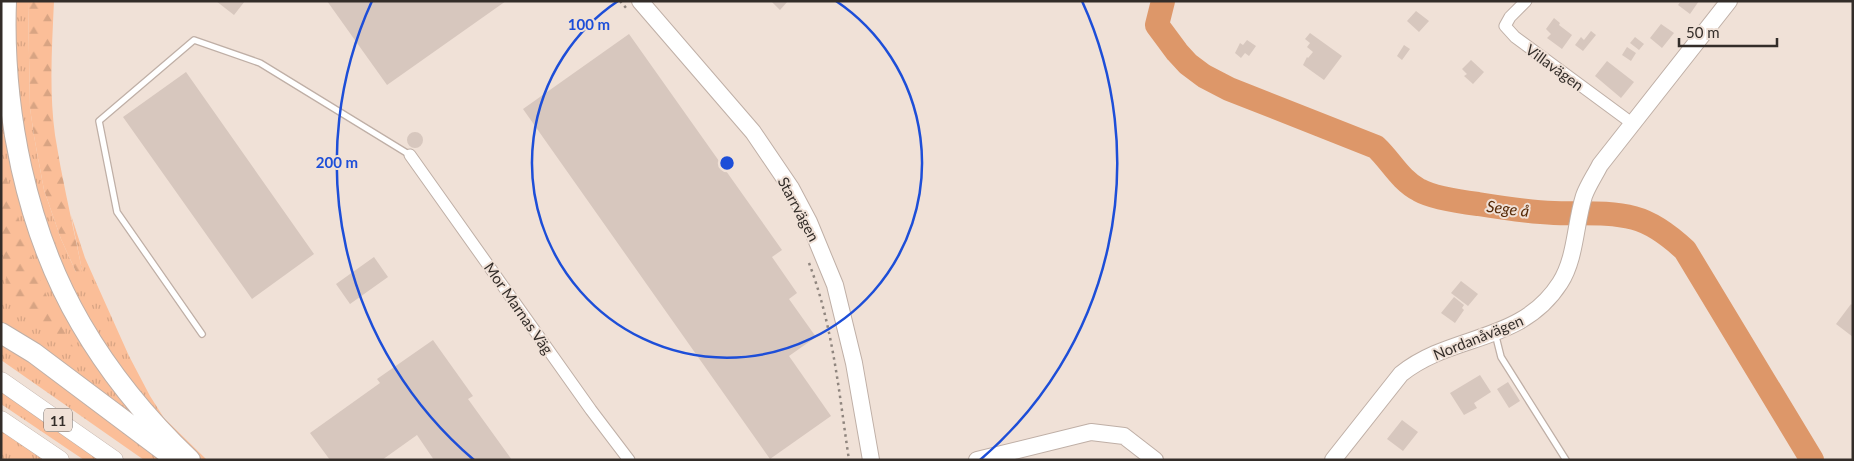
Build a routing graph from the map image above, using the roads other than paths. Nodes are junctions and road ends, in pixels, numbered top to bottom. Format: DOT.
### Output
graph roads {
  1 [pos="6,1"];
  2 [pos="1526,1"];
  3 [pos="1729,1"];
  4 [pos="636,8"];
  5 [pos="1633,124"];
  6 [pos="410,155"];
  7 [pos="1,333"];
  8 [pos="202,334"];
  9 [pos="1495,334"];
  10 [pos="1,381"];
  11 [pos="1,420"];
  12 [pos="60,460"];
  13 [pos="114,460"];
  14 [pos="175,460"];
  15 [pos="190,460"];
  16 [pos="629,460"];
  17 [pos="870,460"];
  18 [pos="977,460"];
  19 [pos="1155,460"];
  20 [pos="1333,460"];
  21 [pos="1566,460"];
  1 -- 15 [label="highway"];
  2 -- 5 [label="street, Villavägen"];
  3 -- 5 [label="street, Nordanåvägen"];
  4 -- 17 [label="street, Starrvägen"];
  5 -- 9 [label="street, Nordanåvägen"];
  6 -- 8 [label="lane"];
  6 -- 16 [label="street, Mor Marnas Väg"];
  7 -- 14 [label="highway"];
  9 -- 20 [label="street, Nordanåvägen"];
  9 -- 21 [label="lane"];
  10 -- 13 [label="main road, 11"];
  11 -- 12 [label="main road, 11"];
  18 -- 19 [label="street"];
}
